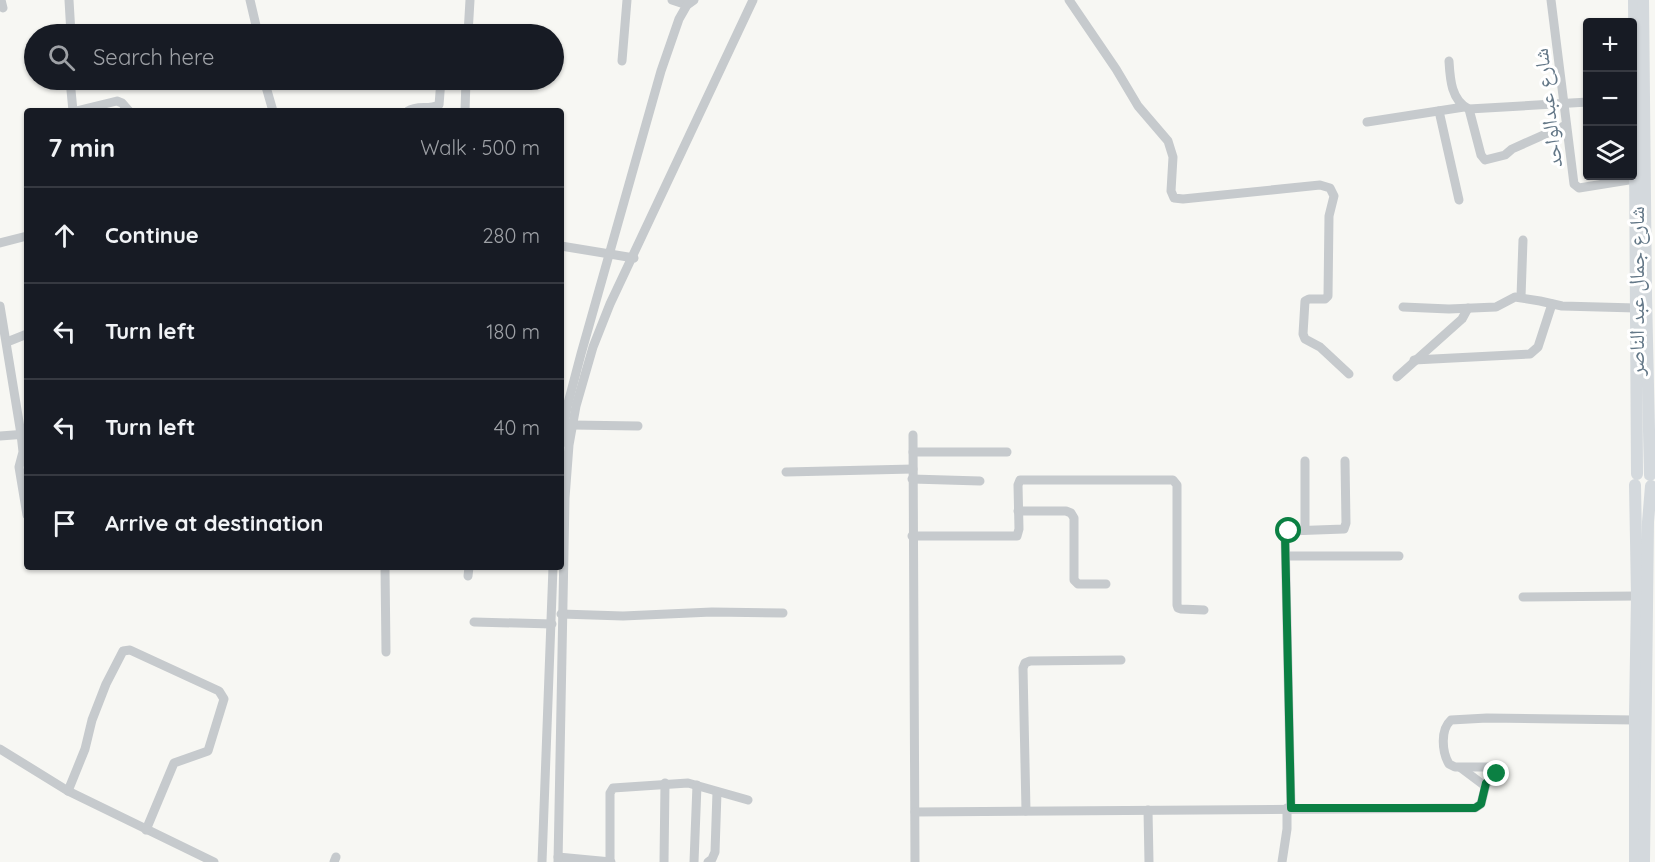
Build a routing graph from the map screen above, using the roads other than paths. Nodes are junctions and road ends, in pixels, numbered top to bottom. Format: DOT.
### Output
graph roads {
  1 [pos="69,0"];
  2 [pos="250,0"];
  3 [pos="470,0"];
  4 [pos="627,0"];
  5 [pos="672,0"];
  6 [pos="753,0"];
  7 [pos="1069,0"];
  8 [pos="1551,0"];
  9 [pos="1634,0"];
  10 [pos="1643,0"];
  11 [pos="691,2"];
  12 [pos="70,24"];
  13 [pos="256,24"];
  14 [pos="469,24"];
  15 [pos="622,61"];
  16 [pos="1449,61"];
  17 [pos="1633,72"];
  18 [pos="71,90"];
  19 [pos="267,90"];
  20 [pos="441,90"];
  21 [pos="466,90"];
  22 [pos="1564,102"];
  23 [pos="1583,102"];
  24 [pos="74,108"];
  25 [pos="87,108"];
  26 [pos="128,108"];
  27 [pos="272,108"];
  28 [pos="411,108"];
  29 [pos="465,108"];
  30 [pos="1466,108"];
  31 [pos="1439,111"];
  32 [pos="1367,122"];
  33 [pos="1566,125"];
  34 [pos="1629,180"];
  35 [pos="1635,180"];
  36 [pos="1459,200"];
  37 [pos="1650,202"];
  38 [pos="24,237"];
  39 [pos="1523,240"];
  40 [pos="0,243"];
  41 [pos="564,246"];
  42 [pos="610,254"];
  43 [pos="634,258"];
  44 [pos="1650,296"];
  45 [pos="1521,297"];
  46 [pos="1552,304"];
  47 [pos="0,306"];
  48 [pos="1403,307"];
  49 [pos="1468,308"];
  50 [pos="1636,308"];
  51 [pos="1651,318"];
  52 [pos="589,325"];
  53 [pos="601,327"];
  54 [pos="24,336"];
  55 [pos="5,349"];
  56 [pos="1414,360"];
  57 [pos="1349,374"];
  58 [pos="1397,377"];
  59 [pos="565,426"];
  60 [pos="638,426"];
  61 [pos="24,434"];
  62 [pos="913,435"];
  63 [pos="0,436"];
  64 [pos="913,452"];
  65 [pos="1007,452"];
  66 [pos="1305,461"];
  67 [pos="1345,461"];
  68 [pos="913,469"];
  69 [pos="786,472"];
  70 [pos="912,479"];
  71 [pos="980,480"];
  72 [pos="1647,481"];
  73 [pos="24,494"];
  74 [pos="1018,511"];
  75 [pos="564,527"];
  76 [pos="1305,530"];
  77 [pos="912,536"];
  78 [pos="1286,556"];
  79 [pos="1399,556"];
  80 [pos="385,570"];
  81 [pos="554,570"];
  82 [pos="563,570"];
  83 [pos="1106,584"];
  84 [pos="1637,596"];
  85 [pos="1523,597"];
  86 [pos="1204,610"];
  87 [pos="783,613"];
  88 [pos="561,614"];
  89 [pos="474,622"];
  90 [pos="552,624"];
  91 [pos="386,652"];
  92 [pos="1121,660"];
  93 [pos="1635,720"];
  94 [pos="548,737"];
  95 [pos="559,737"];
  96 [pos="0,749"];
  97 [pos="1460,767"];
  98 [pos="665,783"];
  99 [pos="697,785"];
  100 [pos="1485,786"];
  101 [pos="69,791"];
  102 [pos="717,792"];
  103 [pos="748,800"];
  104 [pos="1289,808"];
  105 [pos="1148,810"];
  106 [pos="1026,811"];
  107 [pos="915,812"];
  108 [pos="146,830"];
  109 [pos="558,860"];
  110 [pos="214,862"];
  111 [pos="542,862"];
  112 [pos="611,862"];
  113 [pos="664,862"];
  114 [pos="694,862"];
  115 [pos="708,862"];
  116 [pos="915,862"];
  117 [pos="1149,862"];
  118 [pos="1282,862"];
  119 [pos="1635,862"];
  120 [pos="1644,862"];
  1 -- 12 [label="street"];
  2 -- 13 [label="street"];
  3 -- 14 [label="street"];
  4 -- 15 [label="street"];
  5 -- 11 [label="street"];
  6 -- 43 [label="street"];
  7 -- 57 [label="street"];
  8 -- 22 [label="street, شارع عبدالواحد"];
  9 -- 17 [label="main road, شارع جمال عبد الناصر"];
  10 -- 37 [label="main road, شارع جمال عبد الناصر"];
  11 -- 42 [label="street"];
  16 -- 30 [label="street"];
  18 -- 24 [label="street"];
  19 -- 27 [label="street"];
  20 -- 28 [label="street"];
  21 -- 29 [label="street"];
  22 -- 23 [label="street"];
  22 -- 30 [label="street"];
  22 -- 33 [label="street, شارع عبدالواحد"];
  25 -- 26 [label="street"];
  30 -- 31 [label="street"];
  30 -- 33 [label="street"];
  31 -- 32 [label="street"];
  31 -- 36 [label="street"];
  33 -- 34 [label="street, شارع عبدالواحد"];
  35 -- 50 [label="main road, شارع جمال عبد الناصر"];
  37 -- 44 [label="main road, شارع جمال عبد الناصر"];
  38 -- 40 [label="street"];
  39 -- 45 [label="street"];
  41 -- 42 [label="street"];
  42 -- 43 [label="street"];
  42 -- 52 [label="street"];
  43 -- 53 [label="street"];
  44 -- 51 [label="main road, شارع جمال عبد الناصر"];
  45 -- 46 [label="street"];
  45 -- 49 [label="street"];
  46 -- 50 [label="street"];
  46 -- 56 [label="street"];
  47 -- 55 [label="street"];
  48 -- 49 [label="street"];
  49 -- 56 [label="street"];
  50 -- 72 [label="main road, شارع جمال عبد الناصر"];
  51 -- 72 [label="main road, شارع جمال عبد الناصر"];
  52 -- 53 [label="street"];
  52 -- 59 [label="street"];
  53 -- 59 [label="street"];
  54 -- 55 [label="street"];
  55 -- 61 [label="street"];
  56 -- 58 [label="street"];
  59 -- 60 [label="street"];
  59 -- 75 [label="street"];
  61 -- 63 [label="street"];
  61 -- 73 [label="street"];
  62 -- 64 [label="street"];
  64 -- 65 [label="street"];
  64 -- 68 [label="street"];
  66 -- 76 [label="street"];
  67 -- 76 [label="street"];
  68 -- 69 [label="street"];
  68 -- 70 [label="street"];
  70 -- 71 [label="street"];
  70 -- 77 [label="street"];
  72 -- 84 [label="main road, شارع جمال عبد الناصر"];
  72 -- 120 [label="main road, شارع جمال عبد الناصر"];
  74 -- 77 [label="street"];
  74 -- 83 [label="street"];
  74 -- 86 [label="street"];
  76 -- 78 [label="street"];
  77 -- 107 [label="street"];
  78 -- 79 [label="street"];
  78 -- 104 [label="street"];
  80 -- 91 [label="street"];
  81 -- 90 [label="street"];
  82 -- 88 [label="street"];
  84 -- 85 [label="street"];
  84 -- 93 [label="main road, شارع جمال عبد الناصر"];
  87 -- 88 [label="street"];
  88 -- 95 [label="street"];
  89 -- 90 [label="street"];
  90 -- 94 [label="street"];
  92 -- 106 [label="street"];
  93 -- 97 [label="street"];
  93 -- 119 [label="main road, شارع جمال عبد الناصر"];
  94 -- 95 [label="street"];
  94 -- 111 [label="street"];
  95 -- 109 [label="street"];
  96 -- 101 [label="street"];
  97 -- 100 [label="street"];
  97 -- 100 [label="street"];
  98 -- 99 [label="street"];
  98 -- 112 [label="street"];
  98 -- 113 [label="street"];
  99 -- 102 [label="street"];
  99 -- 114 [label="street"];
  100 -- 104 [label="street"];
  101 -- 108 [label="street"];
  101 -- 108 [label="street"];
  102 -- 103 [label="street"];
  102 -- 115 [label="street"];
  104 -- 105 [label="street"];
  104 -- 118 [label="street"];
  105 -- 106 [label="street"];
  105 -- 117 [label="street"];
  106 -- 107 [label="street"];
  107 -- 116 [label="street"];
  108 -- 110 [label="street"];
  109 -- 112 [label="street"];
}
